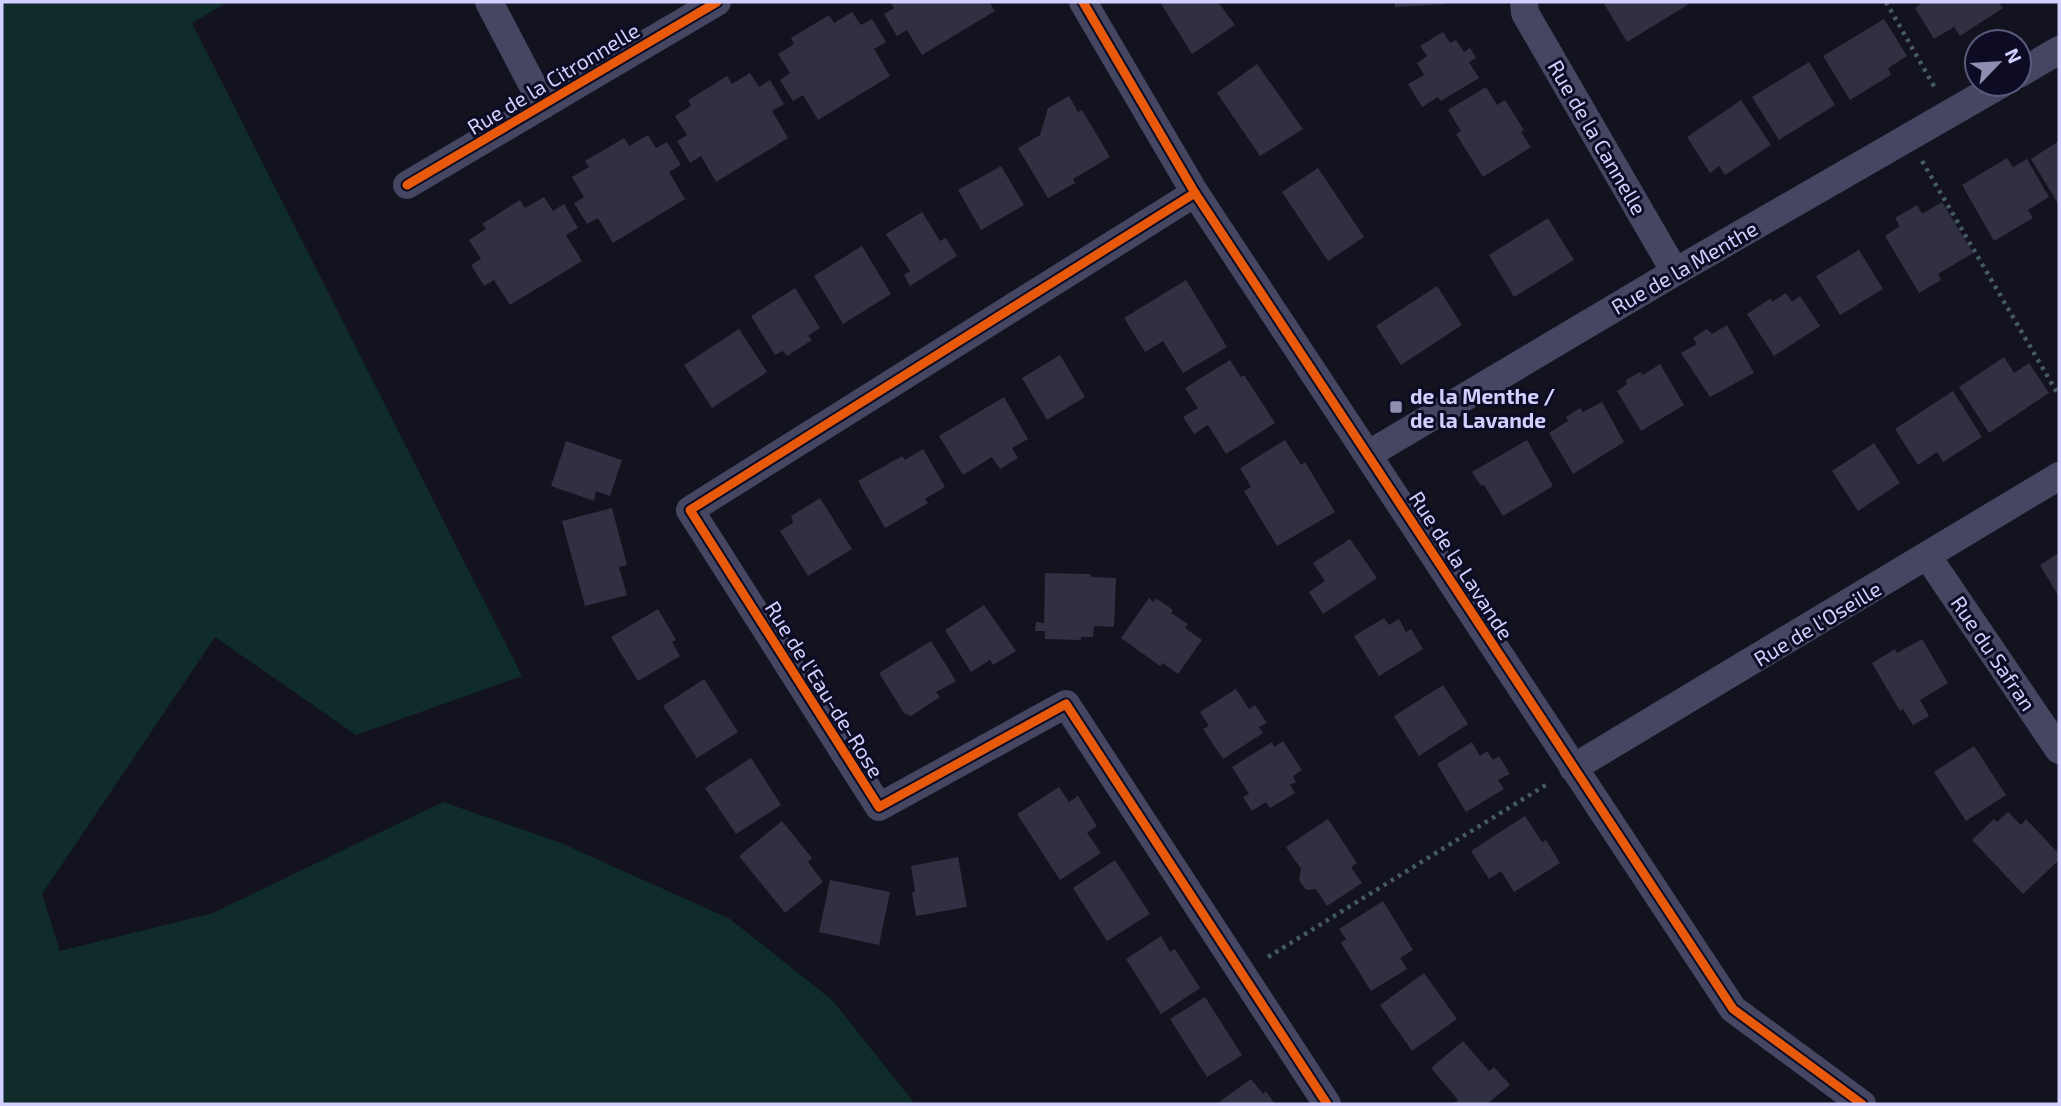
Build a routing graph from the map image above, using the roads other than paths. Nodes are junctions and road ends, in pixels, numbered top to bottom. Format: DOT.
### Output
graph roads {
  1 [pos="489,2"];
  2 [pos="717,2"];
  3 [pos="1083,2"];
  4 [pos="1524,2"];
  5 [pos="2059,50"];
  6 [pos="2033,66"];
  7 [pos="1977,98"];
  8 [pos="543,105"];
  9 [pos="407,185"];
  10 [pos="1195,192"];
  11 [pos="1675,272"];
  12 [pos="1369,454"];
  13 [pos="2059,476"];
  14 [pos="1928,557"];
  15 [pos="2059,750"];
  16 [pos="1573,768"];
  17 [pos="1327,1104"];
  18 [pos="1862,1104"];
  1 -- 8 [label="street"];
  2 -- 8 [label="street, Rue de la Citronnelle"];
  3 -- 10 [label="street, Rue de la Lavande"];
  4 -- 11 [label="street, Rue de la Cannelle"];
  5 -- 6 [label="street"];
  7 -- 11 [label="street, Rue de la Menthe"];
  8 -- 9 [label="street, Rue de la Citronnelle"];
  10 -- 12 [label="street, Rue de la Lavande"];
  10 -- 17 [label="street, Rue de l'Eau-de-Rose"];
  11 -- 12 [label="street, Rue de la Menthe"];
  12 -- 16 [label="street, Rue de la Lavande"];
  13 -- 14 [label="street, Rue de l'Oseille"];
  14 -- 15 [label="street, Rue du Safran"];
  14 -- 16 [label="street, Rue de l'Oseille"];
  16 -- 18 [label="street, Rue de la Lavande"];
}
